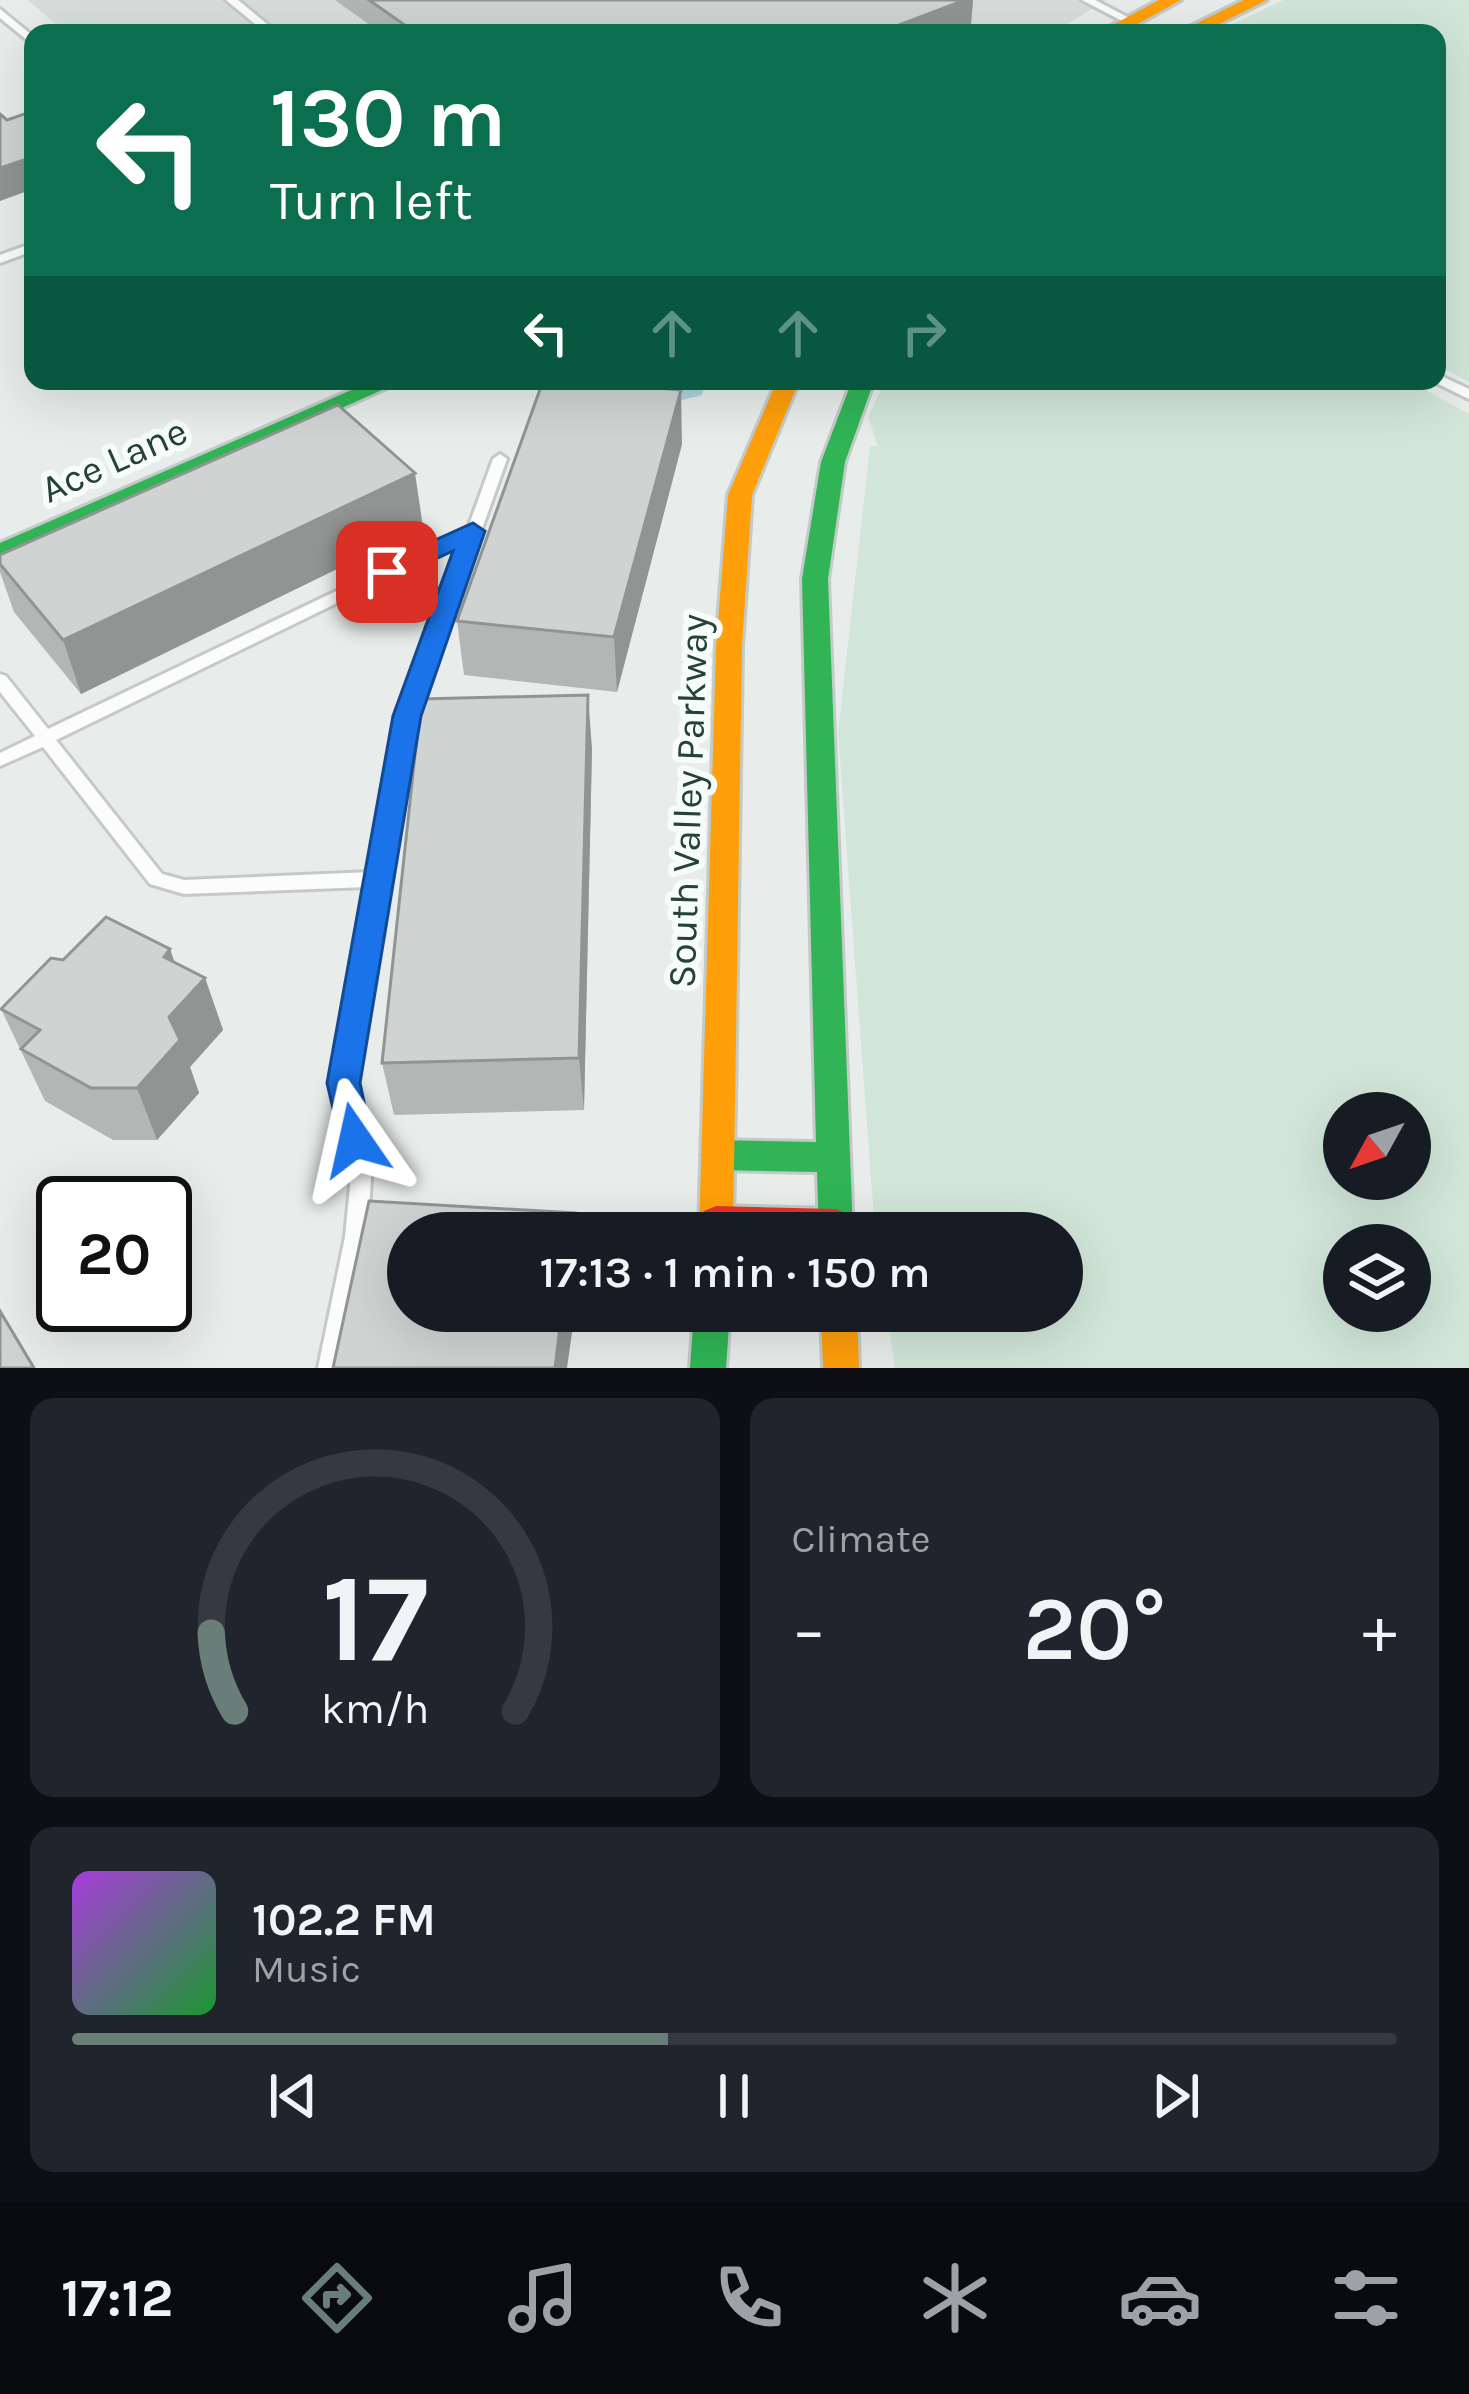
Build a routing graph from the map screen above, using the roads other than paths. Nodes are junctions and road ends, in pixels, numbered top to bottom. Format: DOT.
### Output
graph roads {
  1 [pos="231,0"];
  2 [pos="1087,0"];
  3 [pos="1172,0"];
  4 [pos="1258,0"];
  5 [pos="0,12"];
  6 [pos="262,24"];
  7 [pos="1116,24"];
  8 [pos="1122,24"];
  9 [pos="1206,24"];
  10 [pos="24,34"];
  11 [pos="371,390"];
  12 [pos="784,390"];
  13 [pos="860,390"];
  14 [pos="500,460"];
  15 [pos="473,531"];
  16 [pos="0,553"];
  17 [pos="0,680"];
  18 [pos="46,738"];
  19 [pos="0,760"];
  20 [pos="382,879"];
  21 [pos="718,1155"];
  22 [pos="833,1157"];
  23 [pos="716,1212"];
  24 [pos="835,1212"];
  25 [pos="711,1332"];
  26 [pos="840,1332"];
  27 [pos="328,1368"];
  28 [pos="708,1368"];
  29 [pos="841,1368"];
  1 -- 6 [label="lane"];
  2 -- 7 [label="lane"];
  3 -- 8 [label="main road"];
  4 -- 9 [label="main road"];
  5 -- 10 [label="lane"];
  11 -- 16 [label="main road, Ace Lane"];
  12 -- 21 [label="main road, South Valley Parkway"];
  13 -- 22 [label="main road"];
  14 -- 15 [label="lane"];
  15 -- 18 [label="lane"];
  15 -- 20 [label="lane"];
  17 -- 18 [label="lane"];
  18 -- 19 [label="lane"];
  18 -- 20 [label="lane"];
  20 -- 27 [label="lane"];
  21 -- 22 [label="main road"];
  21 -- 23 [label="main road, South Valley Parkway"];
  22 -- 24 [label="main road"];
  25 -- 28 [label="main road"];
  26 -- 29 [label="main road"];
}
